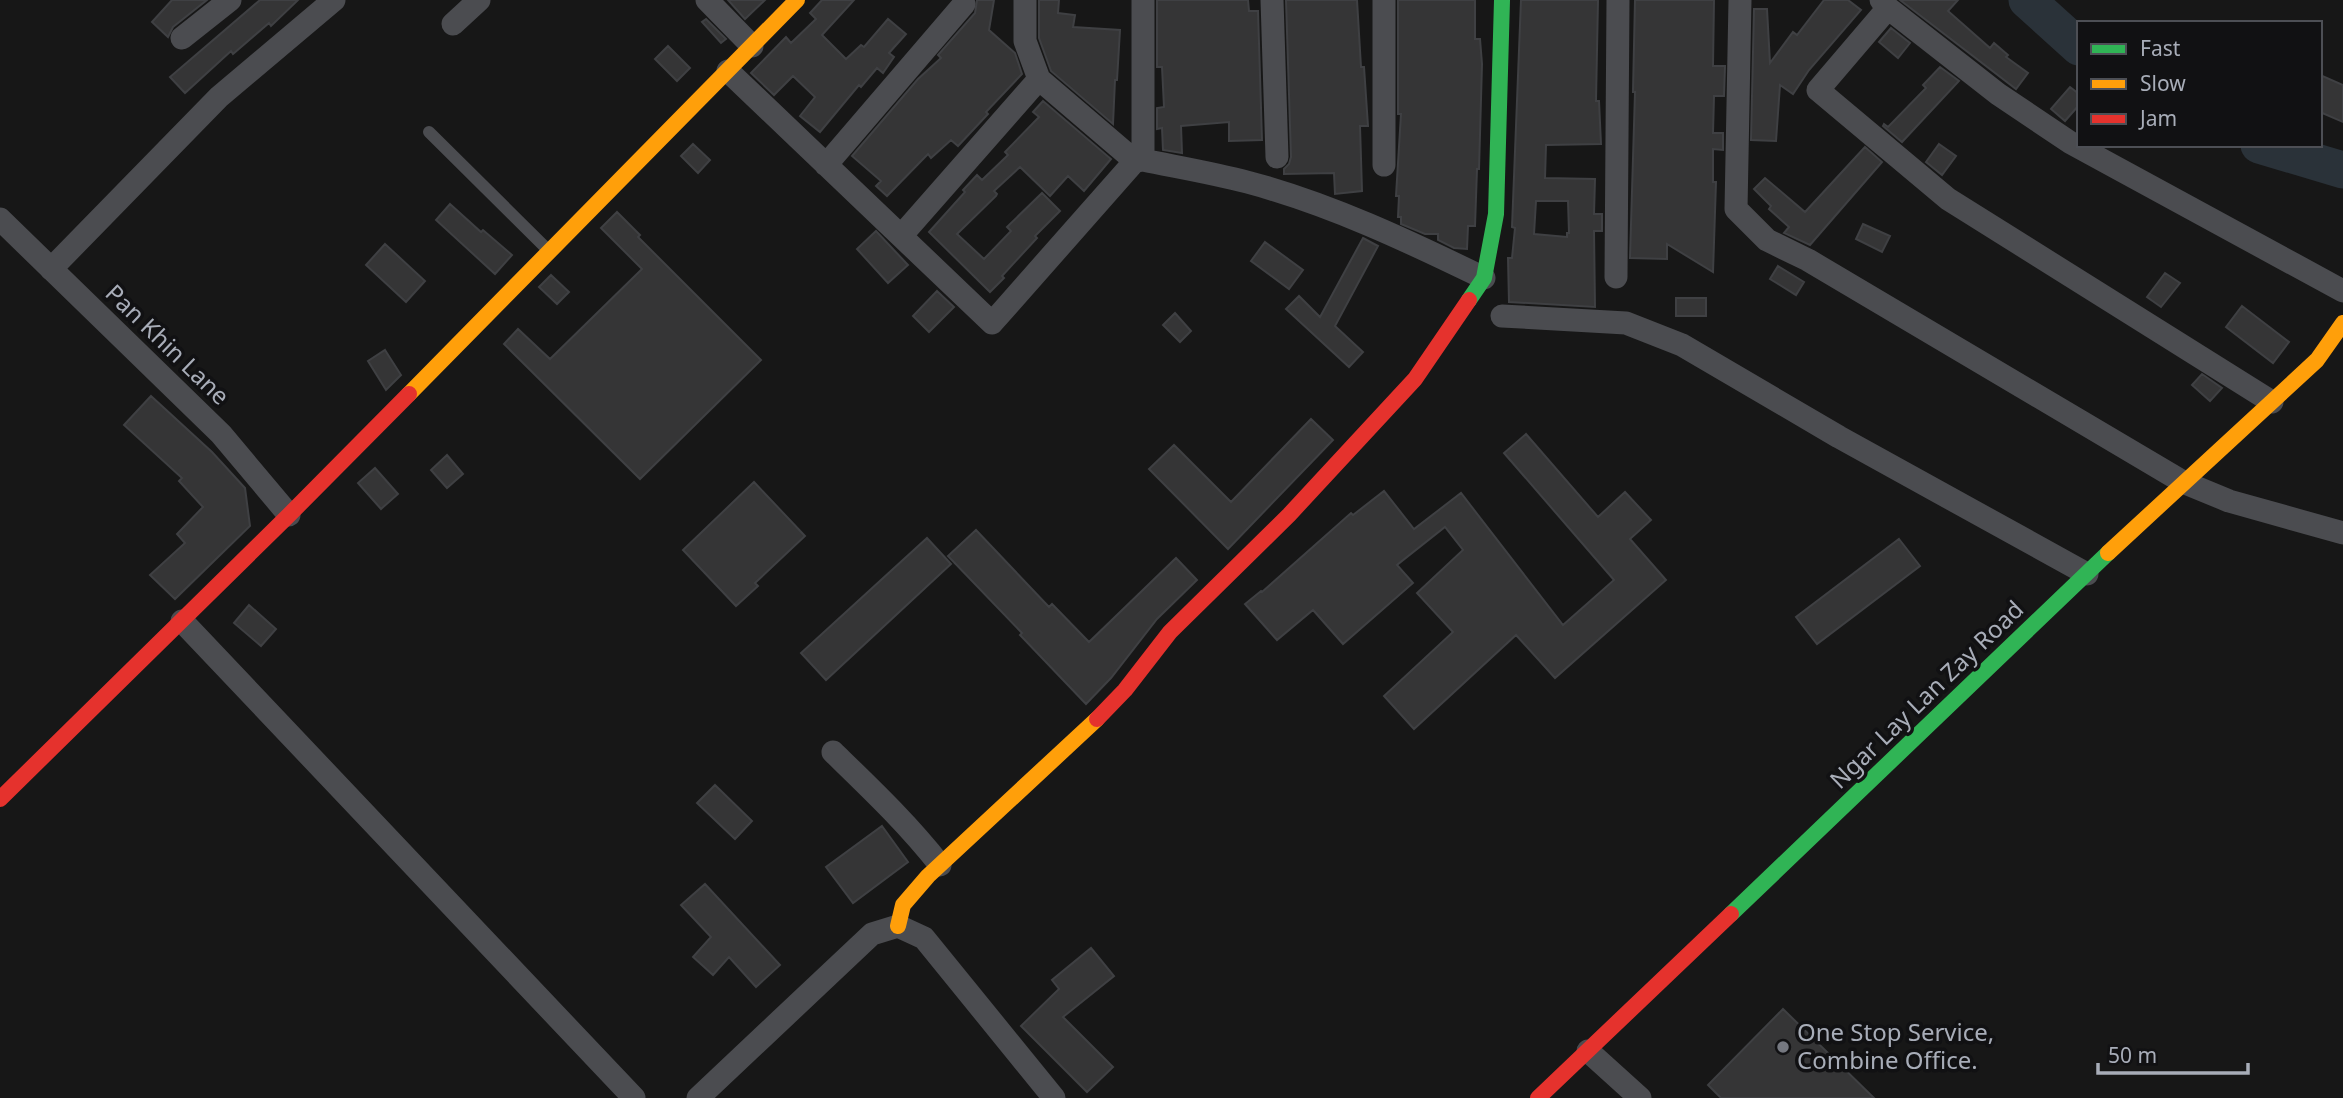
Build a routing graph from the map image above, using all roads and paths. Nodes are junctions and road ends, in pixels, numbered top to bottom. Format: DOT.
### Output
graph roads {
  1 [pos="230,0"];
  2 [pos="334,0"];
  3 [pos="479,0"];
  4 [pos="707,0"];
  5 [pos="797,0"];
  6 [pos="1025,0"];
  7 [pos="1143,0"];
  8 [pos="1272,0"];
  9 [pos="1384,0"];
  10 [pos="1502,0"];
  11 [pos="1618,0"];
  12 [pos="1740,0"];
  13 [pos="964,4"];
  14 [pos="1885,4"];
  15 [pos="453,24"];
  16 [pos="182,38"];
  17 [pos="752,46"];
  18 [pos="728,71"];
  19 [pos="1039,79"];
  20 [pos="429,132"];
  21 [pos="2077,146"];
  22 [pos="2078,147"];
  23 [pos="1278,157"];
  24 [pos="1139,160"];
  25 [pos="826,165"];
  26 [pos="1384,165"];
  27 [pos="0,219"];
  28 [pos="901,236"];
  29 [pos="549,252"];
  30 [pos="51,269"];
  31 [pos="1616,277"];
  32 [pos="1484,278"];
  33 [pos="2343,291"];
  34 [pos="1502,316"];
  35 [pos="2343,323"];
  36 [pos="2272,402"];
  37 [pos="2183,482"];
  38 [pos="289,515"];
  39 [pos="2343,533"];
  40 [pos="2087,574"];
  41 [pos="182,621"];
  42 [pos="833,752"];
  43 [pos="0,799"];
  44 [pos="940,865"];
  45 [pos="898,926"];
  46 [pos="1588,1051"];
  47 [pos="634,1098"];
  48 [pos="698,1098"];
  49 [pos="1055,1098"];
  50 [pos="1538,1098"];
  51 [pos="1640,1098"];
  1 -- 16 [label="street"];
  2 -- 30 [label="street"];
  3 -- 15 [label="street"];
  4 -- 17 [label="street"];
  5 -- 17 [label="street"];
  6 -- 19 [label="street"];
  7 -- 24 [label="street"];
  8 -- 23 [label="street"];
  9 -- 26 [label="street"];
  10 -- 32 [label="street"];
  11 -- 31 [label="street"];
  12 -- 37 [label="street"];
  13 -- 25 [label="street"];
  14 -- 21 [label="street"];
  14 -- 36 [label="street"];
  17 -- 18 [label="street"];
  18 -- 25 [label="street"];
  18 -- 29 [label="street"];
  19 -- 24 [label="street"];
  19 -- 28 [label="street"];
  20 -- 29 [label="lane"];
  22 -- 33 [label="street"];
  24 -- 28 [label="street"];
  24 -- 32 [label="street"];
  25 -- 28 [label="street"];
  27 -- 30 [label="street, Pan Khin Lane"];
  29 -- 38 [label="street"];
  30 -- 38 [label="street, Pan Khin Lane"];
  32 -- 44 [label="street"];
  34 -- 40 [label="street"];
  35 -- 36 [label="street, Ngar Lay Lan Zay Road"];
  36 -- 37 [label="street, Ngar Lay Lan Zay Road"];
  37 -- 39 [label="street"];
  37 -- 40 [label="street, Ngar Lay Lan Zay Road"];
  38 -- 41 [label="street"];
  40 -- 46 [label="street, Ngar Lay Lan Zay Road"];
  41 -- 43 [label="street"];
  41 -- 47 [label="street"];
  42 -- 44 [label="street"];
  44 -- 45 [label="street"];
  45 -- 48 [label="street"];
  45 -- 49 [label="street"];
  46 -- 50 [label="street, Ngar Lay Lan Zay Road"];
  46 -- 51 [label="street"];
}
